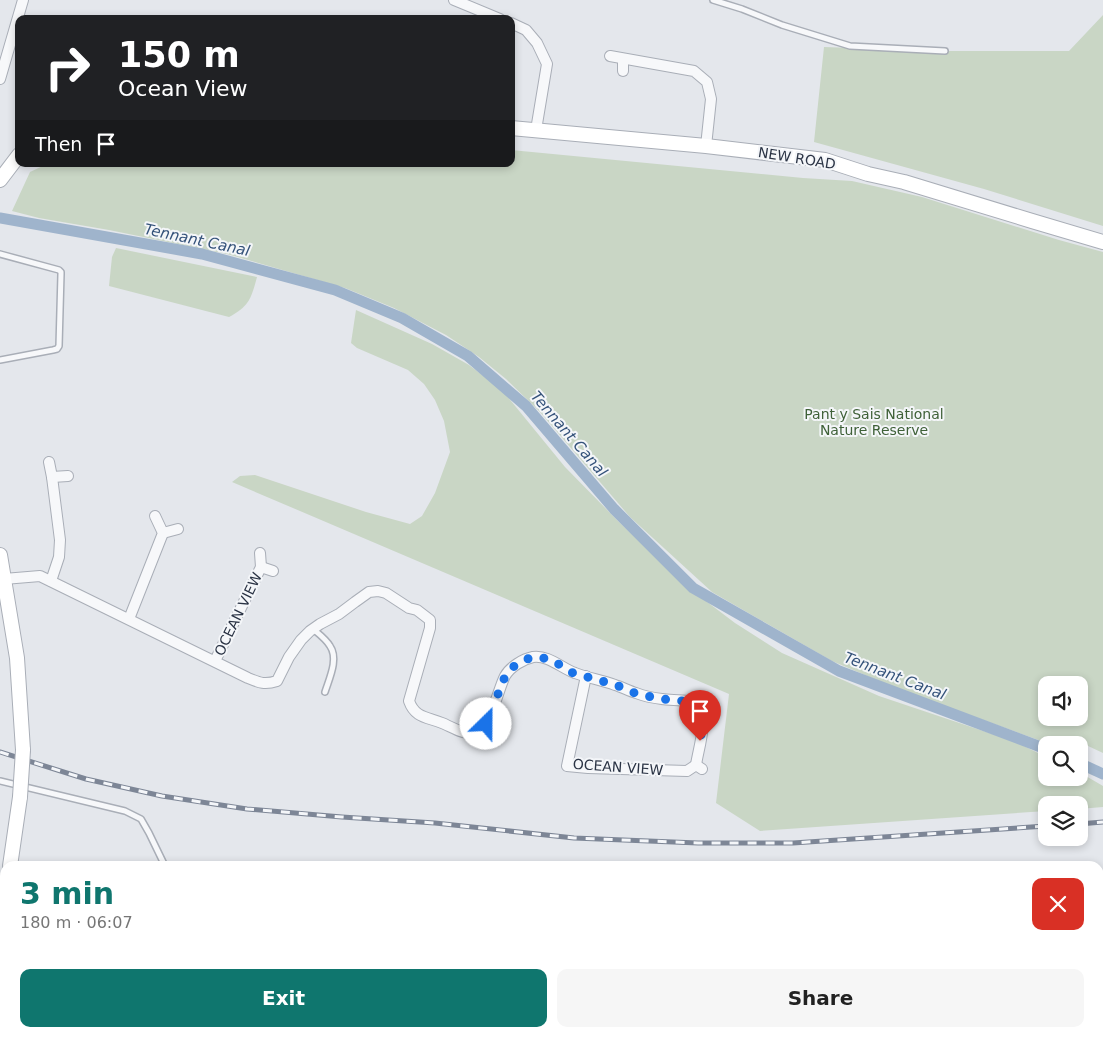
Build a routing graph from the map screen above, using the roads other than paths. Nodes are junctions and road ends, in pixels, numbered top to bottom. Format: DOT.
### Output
graph roads {
  1 [pos="23,0"];
  2 [pos="454,0"];
  3 [pos="713,0"];
  4 [pos="19,15"];
  5 [pos="490,15"];
  6 [pos="515,25"];
  7 [pos="15,27"];
  8 [pos="945,51"];
  9 [pos="610,56"];
  10 [pos="623,59"];
  11 [pos="622,71"];
  12 [pos="0,79"];
  13 [pos="515,128"];
  14 [pos="536,130"];
  15 [pos="706,146"];
  16 [pos="15,159"];
  17 [pos="2,171"];
  18 [pos="1103,242"];
  19 [pos="0,254"];
  20 [pos="0,360"];
  21 [pos="49,462"];
  22 [pos="68,476"];
  23 [pos="52,477"];
  24 [pos="155,516"];
  25 [pos="178,529"];
  26 [pos="163,533"];
  27 [pos="260,553"];
  28 [pos="0,555"];
  29 [pos="261,567"];
  30 [pos="273,571"];
  31 [pos="4,579"];
  32 [pos="51,581"];
  33 [pos="5,616"];
  34 [pos="130,619"];
  35 [pos="313,629"];
  36 [pos="215,661"];
  37 [pos="586,676"];
  38 [pos="325,692"];
  39 [pos="0,781"];
  40 [pos="11,861"];
  41 [pos="163,861"];
  1 -- 4 [label="street"];
  2 -- 5 [label="street"];
  3 -- 8 [label="lane"];
  6 -- 14 [label="street"];
  7 -- 12 [label="street"];
  9 -- 10 [label="street"];
  10 -- 11 [label="street"];
  10 -- 15 [label="street"];
  13 -- 14 [label="main road, NEW ROAD"];
  14 -- 15 [label="main road, NEW ROAD"];
  15 -- 18 [label="main road, NEW ROAD"];
  16 -- 17 [label="main road"];
  19 -- 20 [label="lane"];
  21 -- 23 [label="street"];
  22 -- 23 [label="street"];
  23 -- 32 [label="street"];
  24 -- 26 [label="street"];
  25 -- 26 [label="street"];
  26 -- 34 [label="street"];
  27 -- 29 [label="street, OCEAN VIEW"];
  28 -- 31 [label="main road"];
  29 -- 30 [label="street, OCEAN VIEW"];
  29 -- 36 [label="street, OCEAN VIEW"];
  31 -- 32 [label="street, OCEAN VIEW"];
  31 -- 33 [label="main road"];
  32 -- 34 [label="street, OCEAN VIEW"];
  33 -- 40 [label="main road, bridge"];
  34 -- 36 [label="street, OCEAN VIEW"];
  35 -- 36 [label="street, OCEAN VIEW"];
  35 -- 37 [label="street, OCEAN VIEW"];
  35 -- 38 [label="lane"];
  37 -- 37 [label="street, OCEAN VIEW"];
  39 -- 41 [label="lane"];
}
